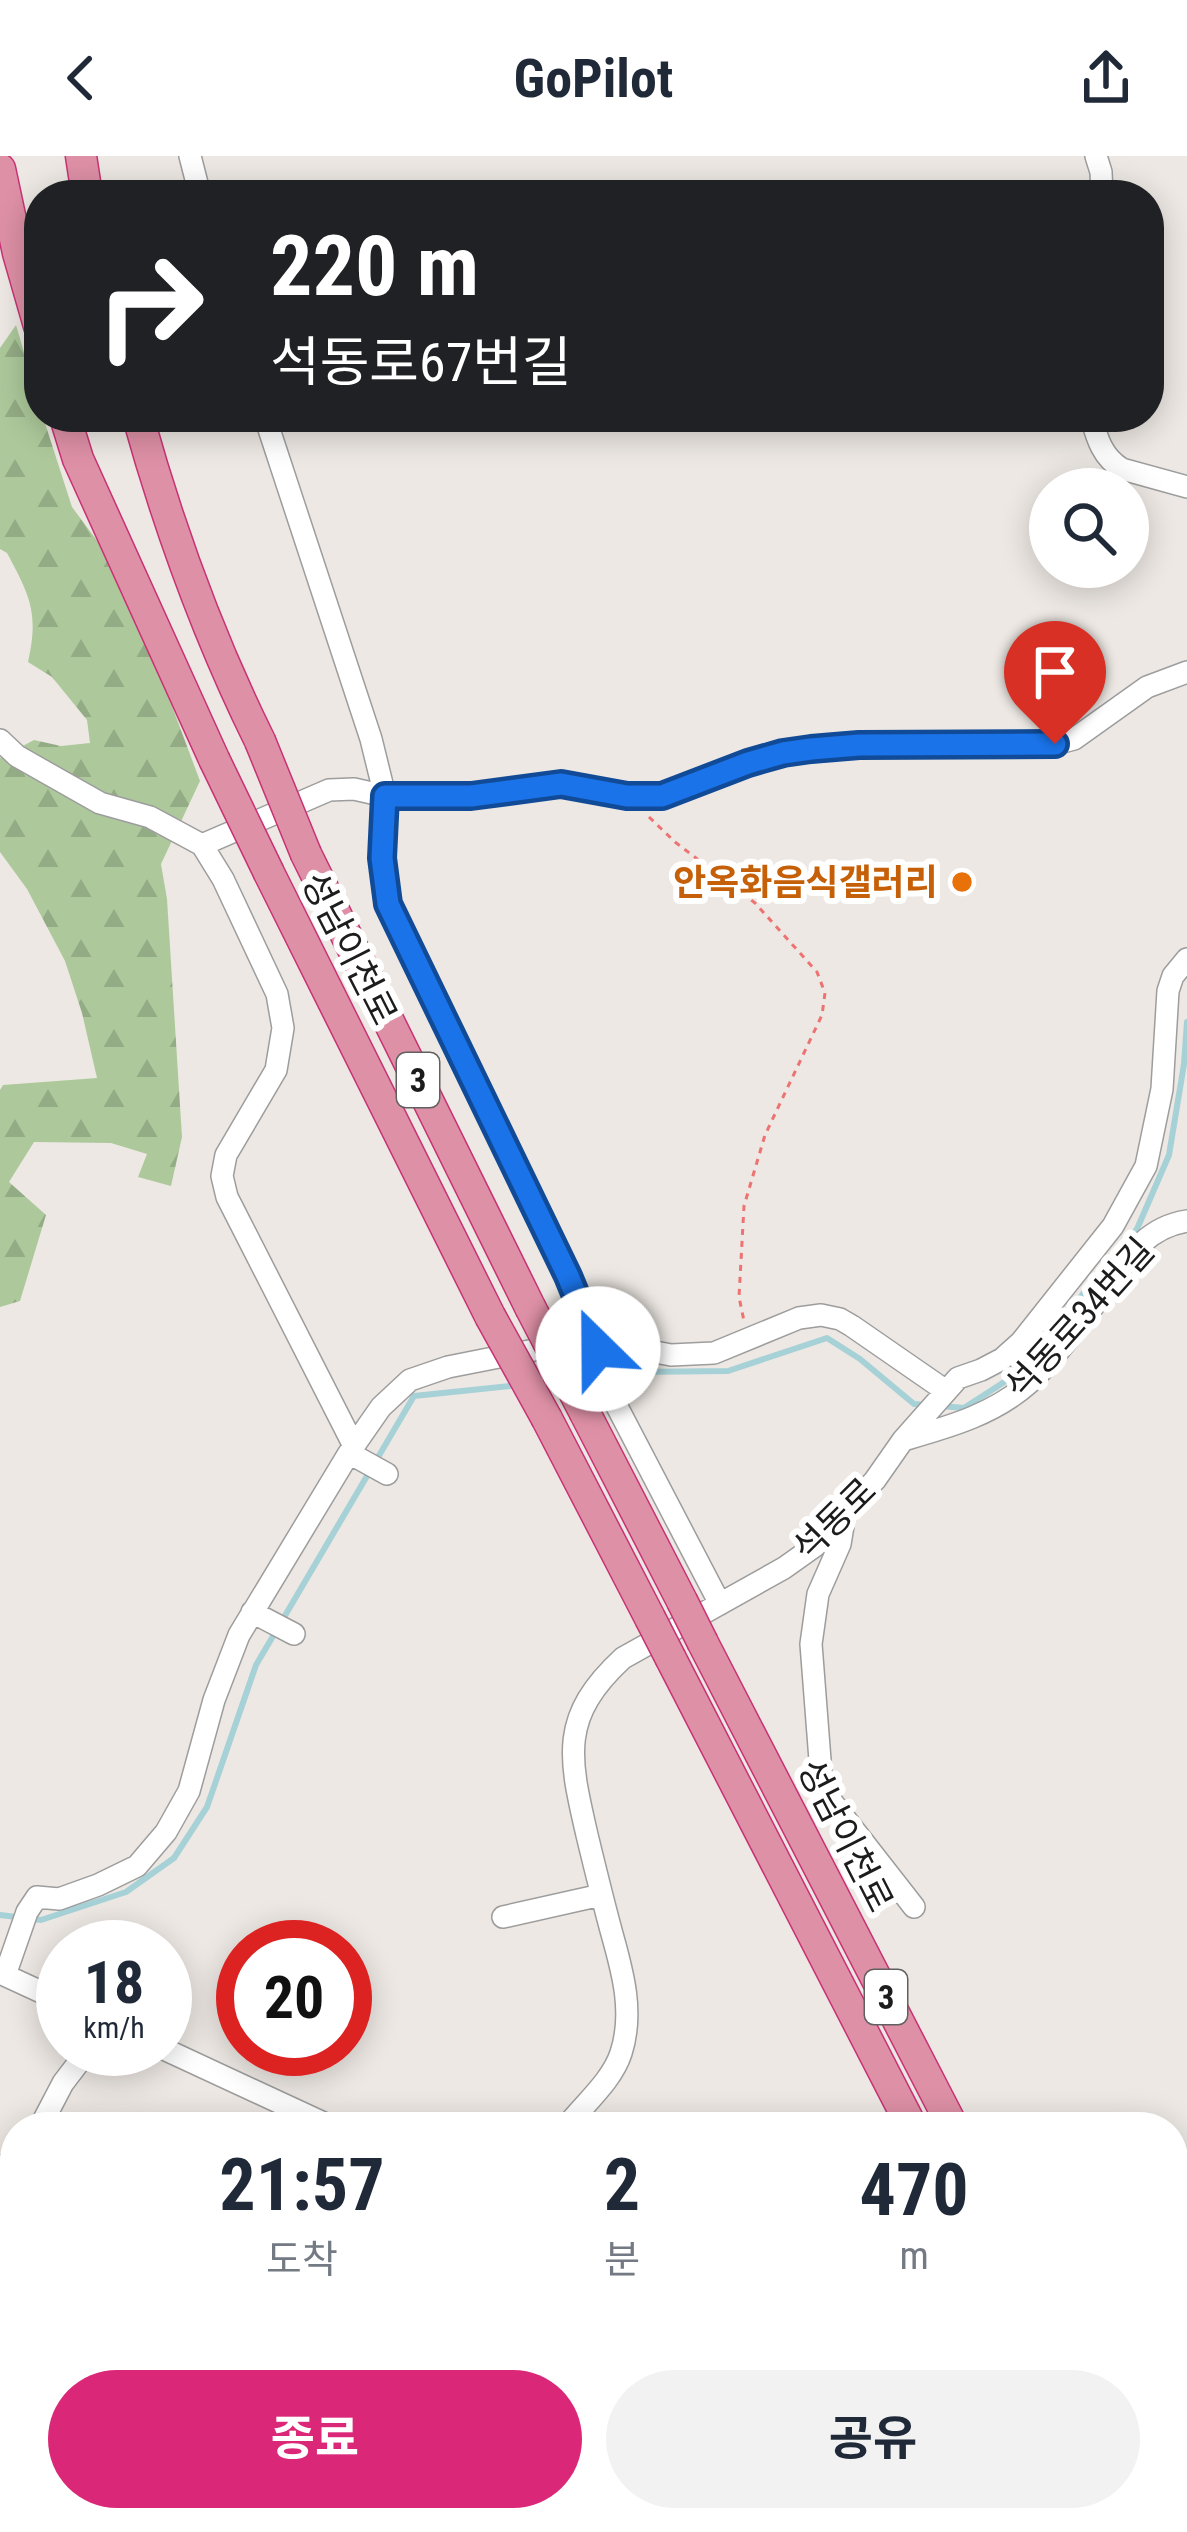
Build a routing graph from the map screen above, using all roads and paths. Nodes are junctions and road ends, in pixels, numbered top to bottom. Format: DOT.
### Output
graph roads {
  1 [pos="0,169"];
  2 [pos="24,274"];
  3 [pos="70,432"];
  4 [pos="142,432"];
  5 [pos="271,432"];
  6 [pos="1097,432"];
  7 [pos="1187,487"];
  8 [pos="1187,672"];
  9 [pos="0,740"];
  10 [pos="385,796"];
  11 [pos="642,796"];
  12 [pos="202,844"];
  13 [pos="1185,964"];
  14 [pos="1187,1221"];
  15 [pos="748,1340"];
  16 [pos="596,1343"];
  17 [pos="944,1393"];
  18 [pos="903,1440"];
  19 [pos="354,1453"];
  20 [pos="383,1472"];
  21 [pos="845,1514"];
  22 [pos="720,1604"];
  23 [pos="256,1614"];
  24 [pos="290,1633"];
  25 [pos="601,1895"];
  26 [pos="914,1907"];
  27 [pos="503,1917"];
  28 [pos="3,1974"];
  29 [pos="36,1989"];
  30 [pos="192,2062"];
  31 [pos="68,2076"];
  32 [pos="48,2112"];
  33 [pos="300,2112"];
  34 [pos="579,2112"];
  35 [pos="904,2112"];
  36 [pos="945,2112"];
  1 -- 2 [label="highway"];
  3 -- 35 [label="highway, 성남이천로 / 3, bridge"];
  4 -- 36 [label="highway, 성남이천로 / 3, bridge"];
  5 -- 10 [label="street"];
  6 -- 7 [label="street"];
  8 -- 11 [label="street"];
  9 -- 12 [label="street"];
  10 -- 11 [label="street"];
  10 -- 12 [label="street"];
  10 -- 16 [label="street"];
  11 -- 15 [label="path"];
  12 -- 19 [label="street"];
  13 -- 17 [label="street, 석동로"];
  14 -- 18 [label="street, 석동로34번길"];
  15 -- 16 [label="street"];
  15 -- 17 [label="street"];
  16 -- 19 [label="street"];
  16 -- 22 [label="street"];
  17 -- 18 [label="street, 석동로"];
  18 -- 21 [label="street, 석동로"];
  19 -- 20 [label="street"];
  19 -- 23 [label="street"];
  21 -- 22 [label="street, 석동로"];
  21 -- 26 [label="street"];
  22 -- 25 [label="street, 석동로"];
  23 -- 24 [label="street"];
  23 -- 28 [label="street"];
  25 -- 27 [label="street"];
  25 -- 34 [label="street, 석동로"];
  28 -- 29 [label="street"];
  30 -- 33 [label="street"];
  31 -- 32 [label="street"];
}
